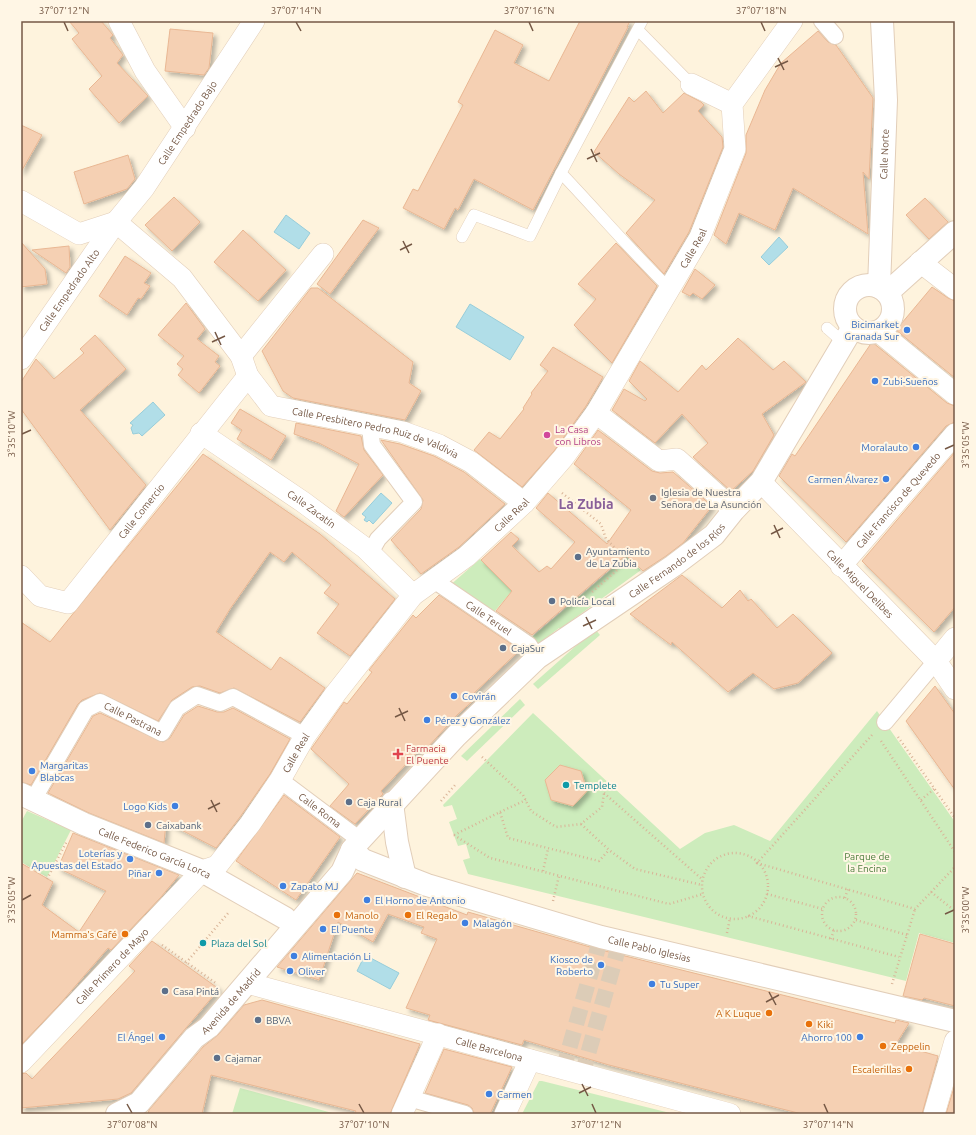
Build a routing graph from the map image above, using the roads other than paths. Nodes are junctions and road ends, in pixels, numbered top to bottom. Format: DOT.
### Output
graph roads {
  1 [pos="119,21"];
  2 [pos="254,21"];
  3 [pos="792,21"];
  4 [pos="822,21"];
  5 [pos="882,21"];
  6 [pos="640,26"];
  7 [pos="835,36"];
  8 [pos="691,84"];
  9 [pos="732,104"];
  10 [pos="185,128"];
  11 [pos="561,173"];
  12 [pos="21,201"];
  13 [pos="116,222"];
  14 [pos="955,232"];
  15 [pos="462,237"];
  16 [pos="323,254"];
  17 [pos="920,262"];
  18 [pos="670,289"];
  19 [pos="955,289"];
  20 [pos="883,290"];
  21 [pos="878,331"];
  22 [pos="841,332"];
  23 [pos="241,356"];
  24 [pos="21,359"];
  25 [pos="248,376"];
  26 [pos="955,394"];
  27 [pos="596,413"];
  28 [pos="370,427"];
  29 [pos="201,433"];
  30 [pos="955,434"];
  31 [pos="761,482"];
  32 [pos="524,503"];
  33 [pos="734,510"];
  34 [pos="370,553"];
  35 [pos="841,566"];
  36 [pos="21,576"];
  37 [pos="435,581"];
  38 [pos="413,595"];
  39 [pos="955,638"];
  40 [pos="537,658"];
  41 [pos="936,661"];
  42 [pos="955,688"];
  43 [pos="882,725"];
  44 [pos="305,736"];
  45 [pos="280,780"];
  46 [pos="27,797"];
  47 [pos="392,803"];
  48 [pos="356,845"];
  49 [pos="202,871"];
  50 [pos="405,877"];
  51 [pos="295,917"];
  52 [pos="247,983"];
  53 [pos="955,1021"];
  54 [pos="438,1034"];
  55 [pos="194,1038"];
  56 [pos="955,1041"];
  57 [pos="530,1060"];
  58 [pos="21,1062"];
  59 [pos="405,1106"];
  60 [pos="117,1114"];
  61 [pos="465,1114"];
  62 [pos="505,1114"];
  63 [pos="730,1114"];
  64 [pos="934,1114"];
  1 -- 10 [label="street"];
  2 -- 10 [label="street, Calle Empedrado Bajo"];
  3 -- 9 [label="street"];
  4 -- 7 [label="street"];
  5 -- 20 [label="street, Calle Norte"];
  6 -- 8 [label="lane"];
  6 -- 11 [label="lane"];
  8 -- 9 [label="street"];
  9 -- 18 [label="street, Calle Real"];
  10 -- 13 [label="street, Calle Empedrado Bajo"];
  11 -- 15 [label="lane"];
  11 -- 18 [label="lane"];
  12 -- 13 [label="street"];
  13 -- 23 [label="street, Calle Presbitero Pedro Ruiz de Valdivia"];
  13 -- 24 [label="street, Calle Empedrado Alto"];
  14 -- 17 [label="street"];
  16 -- 23 [label="street"];
  17 -- 19 [label="street"];
  17 -- 20 [label="street"];
  18 -- 27 [label="street, Calle Real"];
  20 -- 21 [label="street"];
  20 -- 22 [label="street"];
  21 -- 22 [label="street"];
  21 -- 26 [label="street"];
  22 -- 31 [label="street, Calle Fernando de los Ríos"];
  23 -- 25 [label="street, Calle Presbitero Pedro Ruiz de Valdivia"];
  25 -- 28 [label="street, Calle Presbitero Pedro Ruiz de Valdivia"];
  25 -- 29 [label="street, Calle Comercio"];
  27 -- 32 [label="street, Calle Real"];
  27 -- 33 [label="street"];
  28 -- 32 [label="street, Calle Presbitero Pedro Ruiz de Valdivia"];
  28 -- 34 [label="street"];
  29 -- 34 [label="street, Calle Zacatín"];
  29 -- 36 [label="street, Calle Comercio"];
  30 -- 35 [label="street, Calle Francisco de Quevedo"];
  31 -- 33 [label="street, Calle Fernando de los Ríos"];
  31 -- 35 [label="street, Calle Miguel Delibes"];
  32 -- 37 [label="street, Calle Real"];
  33 -- 40 [label="street, Calle Fernando de los Ríos"];
  34 -- 38 [label="street, Calle Zacatín"];
  35 -- 41 [label="street, Calle Miguel Delibes"];
  37 -- 38 [label="street, Calle Real"];
  37 -- 40 [label="street, Calle Teruel"];
  38 -- 44 [label="street, Calle Real"];
  39 -- 41 [label="street"];
  40 -- 47 [label="street, Calle Fernando de los Ríos"];
  41 -- 42 [label="street, Calle Miguel Delibes"];
  41 -- 43 [label="street"];
  44 -- 45 [label="street, Calle Real"];
  44 -- 46 [label="street, Calle Pastrana"];
  45 -- 48 [label="street, Calle Roma"];
  45 -- 49 [label="street, Calle Real"];
  46 -- 49 [label="street, Calle Federico García Lorca"];
  47 -- 48 [label="street, Calle Fernando de los Ríos"];
  47 -- 50 [label="street"];
  48 -- 50 [label="street, Calle Pablo Iglesias"];
  48 -- 51 [label="street, Calle Fernando de los Ríos"];
  49 -- 51 [label="street, Calle Federico García Lorca"];
  49 -- 58 [label="street, Calle Primero de Mayo"];
  50 -- 53 [label="street, Calle Pablo Iglesias"];
  51 -- 52 [label="street, Avenida de Madrid"];
  51 -- 55 [label="street, Avenida de Madrid"];
  52 -- 54 [label="street, Calle Barcelona"];
  52 -- 55 [label="street, Avenida de Madrid"];
  54 -- 57 [label="street, Calle Barcelona"];
  54 -- 59 [label="street"];
  55 -- 60 [label="street, Avenida de Madrid"];
  56 -- 64 [label="street"];
  57 -- 62 [label="street"];
  57 -- 63 [label="street, Calle Barcelona"];
  59 -- 61 [label="street"];
}
